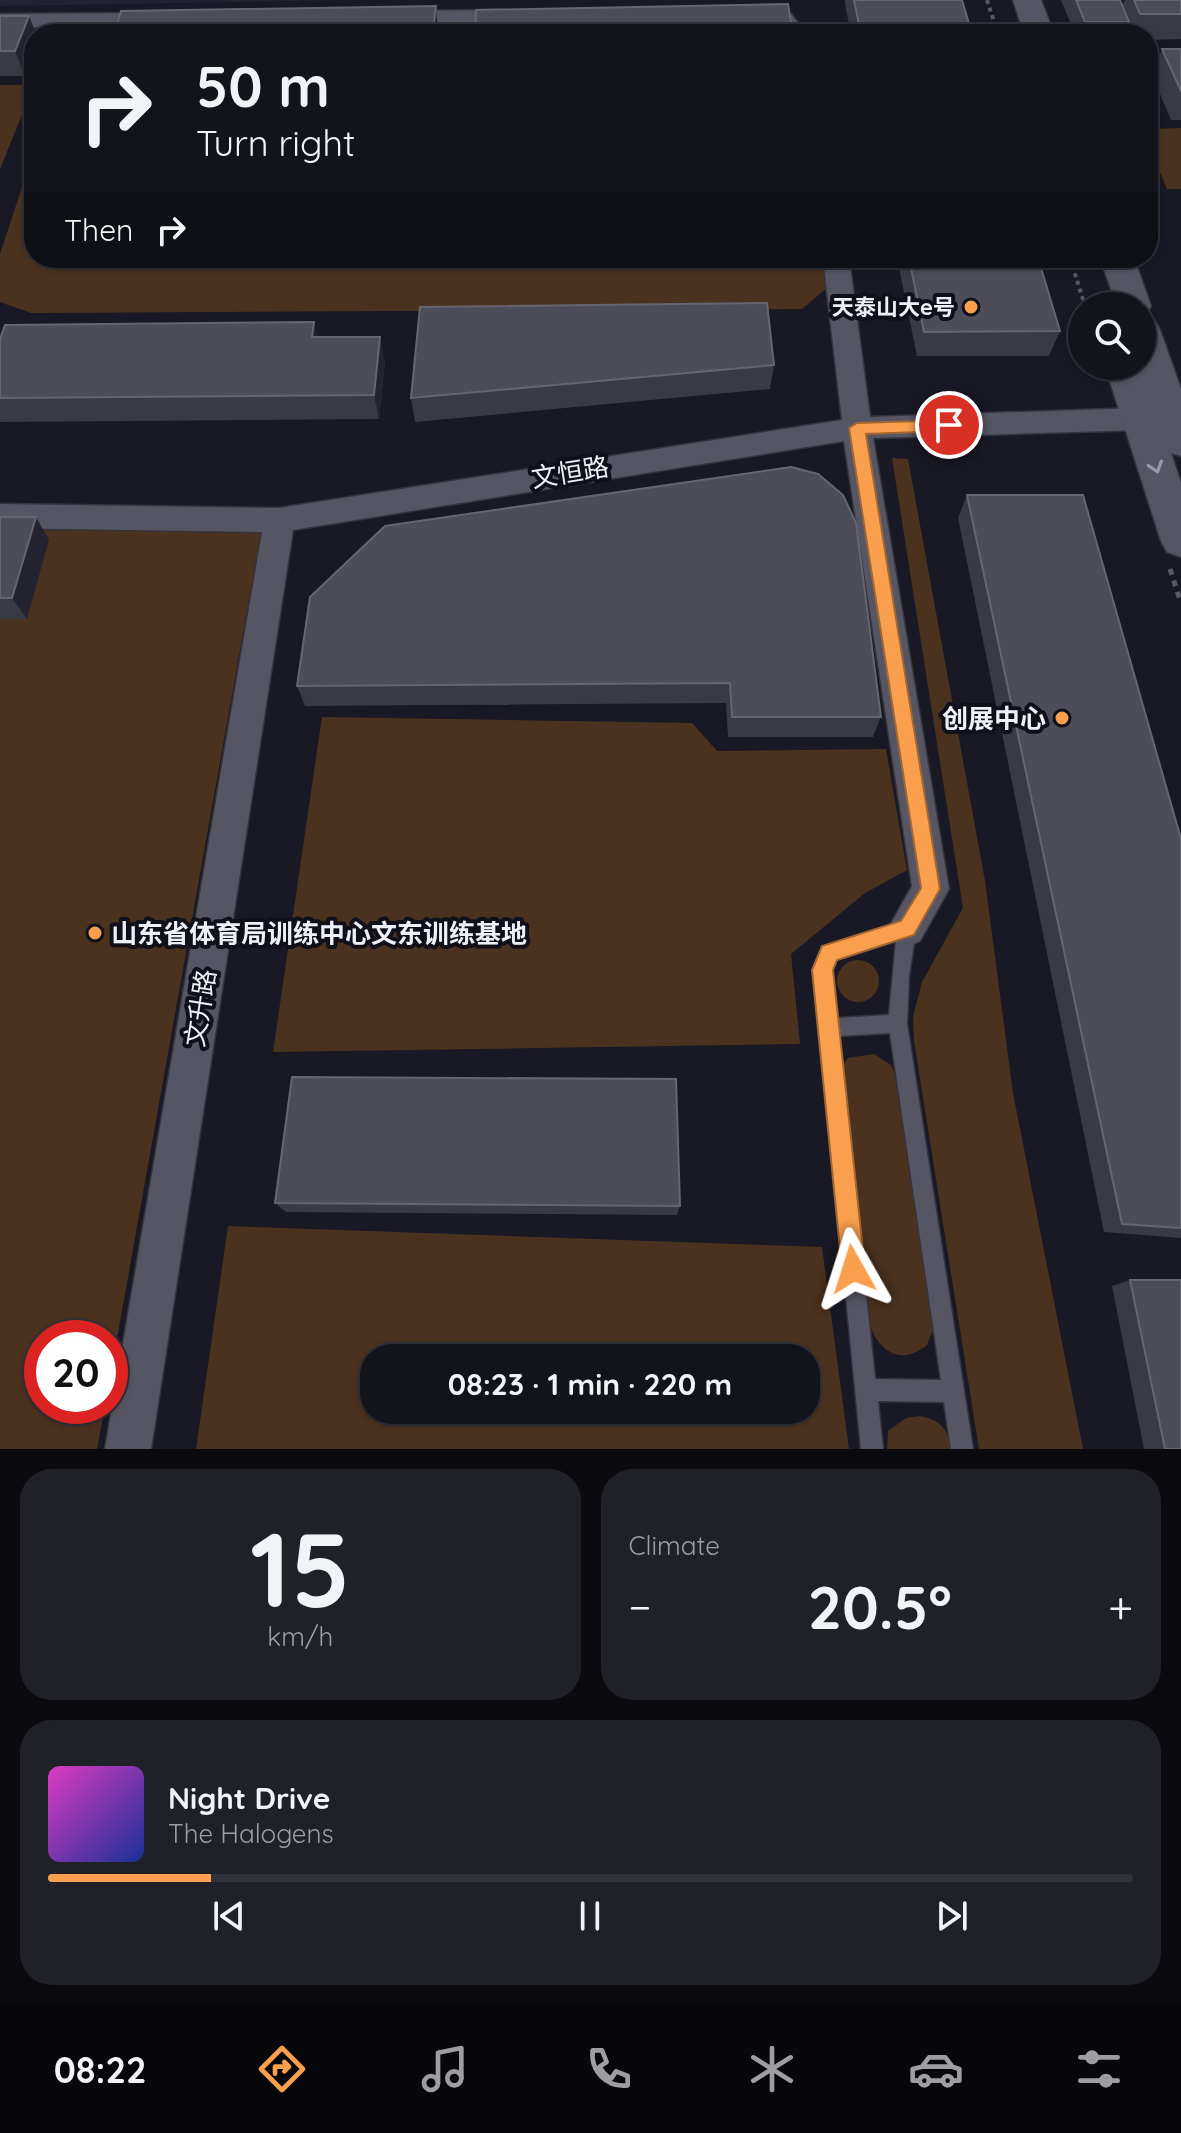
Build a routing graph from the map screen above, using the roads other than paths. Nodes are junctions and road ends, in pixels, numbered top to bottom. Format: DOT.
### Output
graph roads {
  1 [pos="1002,0"];
  2 [pos="1027,0"];
  3 [pos="724,15"];
  4 [pos="535,17"];
  5 [pos="378,18"];
  6 [pos="189,20"];
  7 [pos="0,21"];
  8 [pos="790,24"];
  9 [pos="1010,24"];
  10 [pos="1035,24"];
  11 [pos="837,268"];
  12 [pos="1090,268"];
  13 [pos="1121,268"];
  14 [pos="1098,292"];
  15 [pos="1129,292"];
  16 [pos="1156,370"];
  17 [pos="1127,380"];
  18 [pos="1140,419"];
  19 [pos="857,428"];
  20 [pos="1181,442"];
  21 [pos="0,516"];
  22 [pos="279,520"];
  23 [pos="1181,541"];
  24 [pos="907,929"];
  25 [pos="898,1024"];
  26 [pos="828,1027"];
  27 [pos="866,1390"];
  28 [pos="953,1391"];
  29 [pos="128,1449"];
  30 [pos="872,1449"];
  31 [pos="962,1449"];
  1 -- 9 [label="main road"];
  2 -- 10 [label="main road"];
  3 -- 8 [label="street"];
  4 -- 5 [label="street"];
  6 -- 7 [label="street"];
  11 -- 19 [label="street"];
  12 -- 14 [label="main road"];
  13 -- 15 [label="main road"];
  16 -- 20 [label="main road"];
  17 -- 18 [label="main road"];
  18 -- 19 [label="street, 文恒路"];
  18 -- 23 [label="main road, one-way"];
  19 -- 22 [label="street, 文恒路"];
  19 -- 24 [label="street"];
  21 -- 22 [label="street, 文恒路"];
  22 -- 29 [label="street, 文升路"];
  24 -- 25 [label="lane"];
  24 -- 26 [label="lane"];
  25 -- 26 [label="lane"];
  25 -- 28 [label="lane"];
  26 -- 27 [label="lane"];
  27 -- 28 [label="lane"];
  27 -- 30 [label="lane"];
  28 -- 31 [label="lane"];
}
